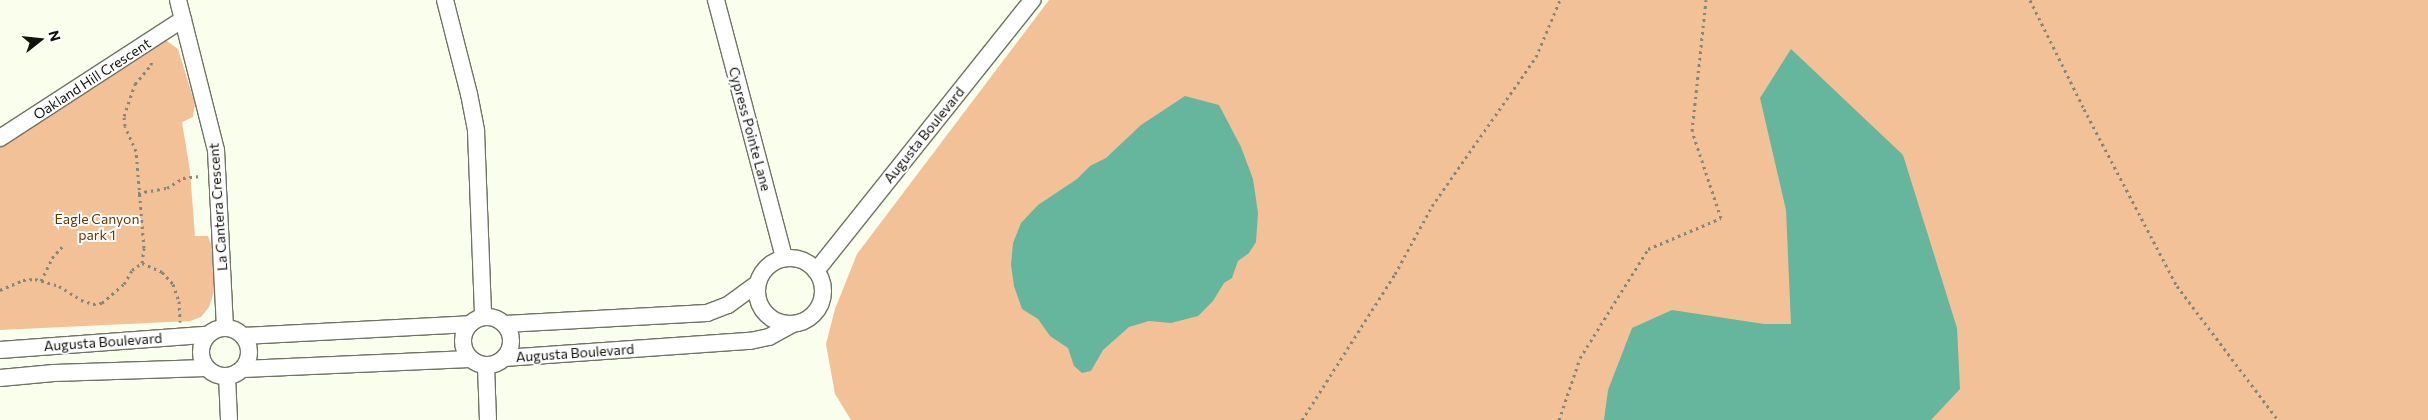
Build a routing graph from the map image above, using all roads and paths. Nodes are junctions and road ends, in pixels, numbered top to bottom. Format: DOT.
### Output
graph roads {
  1 [pos="178,0"];
  2 [pos="445,0"];
  3 [pos="716,0"];
  4 [pos="1032,0"];
  5 [pos="1560,0"];
  6 [pos="1706,0"];
  7 [pos="2030,0"];
  8 [pos="183,19"];
  9 [pos="150,41"];
  10 [pos="0,138"];
  11 [pos="218,174"];
  12 [pos="138,193"];
  13 [pos="62,247"];
  14 [pos="784,258"];
  15 [pos="142,263"];
  16 [pos="816,271"];
  17 [pos="41,281"];
  18 [pos="757,284"];
  19 [pos="0,290"];
  20 [pos="476,320"];
  21 [pos="505,324"];
  22 [pos="792,325"];
  23 [pos="225,328"];
  24 [pos="206,335"];
  25 [pos="243,336"];
  26 [pos="180,337"];
  27 [pos="0,350"];
  28 [pos="504,358"];
  29 [pos="470,359"];
  30 [pos="486,366"];
  31 [pos="206,368"];
  32 [pos="243,369"];
  33 [pos="227,376"];
  34 [pos="0,378"];
  35 [pos="229,420"];
  36 [pos="488,420"];
  37 [pos="1302,420"];
  38 [pos="1559,420"];
  39 [pos="2278,420"];
  1 -- 8 [label="street, La Cantera Crescent"];
  2 -- 20 [label="street"];
  3 -- 14 [label="street, Cypress Pointe Lane"];
  4 -- 16 [label="street, Augusta Boulevard"];
  5 -- 37 [label="path"];
  6 -- 38 [label="path"];
  7 -- 39 [label="path"];
  8 -- 9 [label="street, Oakland Hill Crescent"];
  8 -- 11 [label="street, La Cantera Crescent"];
  9 -- 10 [label="street, Oakland Hill Crescent"];
  9 -- 12 [label="path"];
  11 -- 12 [label="path"];
  11 -- 23 [label="street, La Cantera Crescent"];
  12 -- 15 [label="path"];
  13 -- 17 [label="path"];
  14 -- 16 [label="street"];
  14 -- 18 [label="street"];
  15 -- 17 [label="path"];
  15 -- 26 [label="path"];
  16 -- 22 [label="street"];
  17 -- 19 [label="path"];
  18 -- 21 [label="street"];
  18 -- 22 [label="street"];
  20 -- 21 [label="street"];
  20 -- 25 [label="street"];
  20 -- 29 [label="street"];
  21 -- 28 [label="street"];
  22 -- 28 [label="street, Augusta Boulevard"];
  23 -- 24 [label="street"];
  23 -- 25 [label="street"];
  24 -- 26 [label="street, Augusta Boulevard"];
  24 -- 31 [label="street"];
  25 -- 32 [label="street"];
  26 -- 27 [label="street, Augusta Boulevard"];
  28 -- 30 [label="street"];
  29 -- 30 [label="street"];
  29 -- 32 [label="street"];
  30 -- 36 [label="street"];
  31 -- 33 [label="street"];
  31 -- 34 [label="street, Augusta Boulevard"];
  32 -- 33 [label="street"];
  33 -- 35 [label="street"];
}
